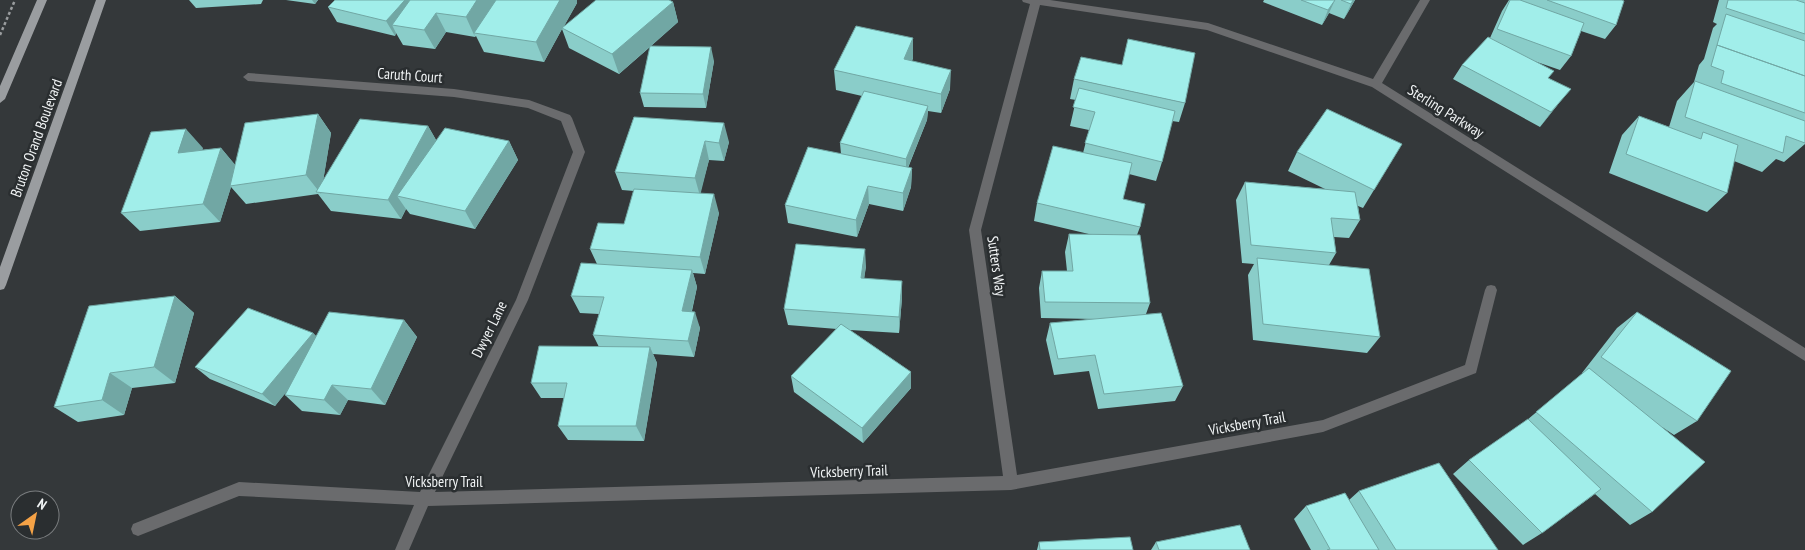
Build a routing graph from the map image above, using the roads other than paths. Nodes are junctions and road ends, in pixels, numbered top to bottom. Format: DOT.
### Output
graph roads {
  1 [pos="42,0"];
  2 [pos="101,0"];
  3 [pos="1027,0"];
  4 [pos="1036,0"];
  5 [pos="1425,0"];
  6 [pos="248,77"];
  7 [pos="1376,84"];
  8 [pos="0,99"];
  9 [pos="566,118"];
  10 [pos="0,285"];
  11 [pos="1491,290"];
  12 [pos="1805,355"];
  13 [pos="1011,483"];
  14 [pos="424,499"];
  15 [pos="138,529"];
  16 [pos="402,550"];
  1 -- 8 [label="main road"];
  2 -- 10 [label="main road, Bruton Orand Boulevard"];
  3 -- 4 [label="street, Sterling Parkway"];
  4 -- 7 [label="street, Sterling Parkway"];
  4 -- 13 [label="street, Sutters Way"];
  5 -- 7 [label="street"];
  6 -- 9 [label="street, Caruth Court"];
  7 -- 12 [label="street, Sterling Parkway"];
  9 -- 14 [label="street, Dwyer Lane"];
  11 -- 13 [label="street, Vicksberry Trail"];
  13 -- 14 [label="street, Vicksberry Trail"];
  14 -- 15 [label="street, Vicksberry Trail"];
  14 -- 16 [label="street, Dwyer Lane"];
}
